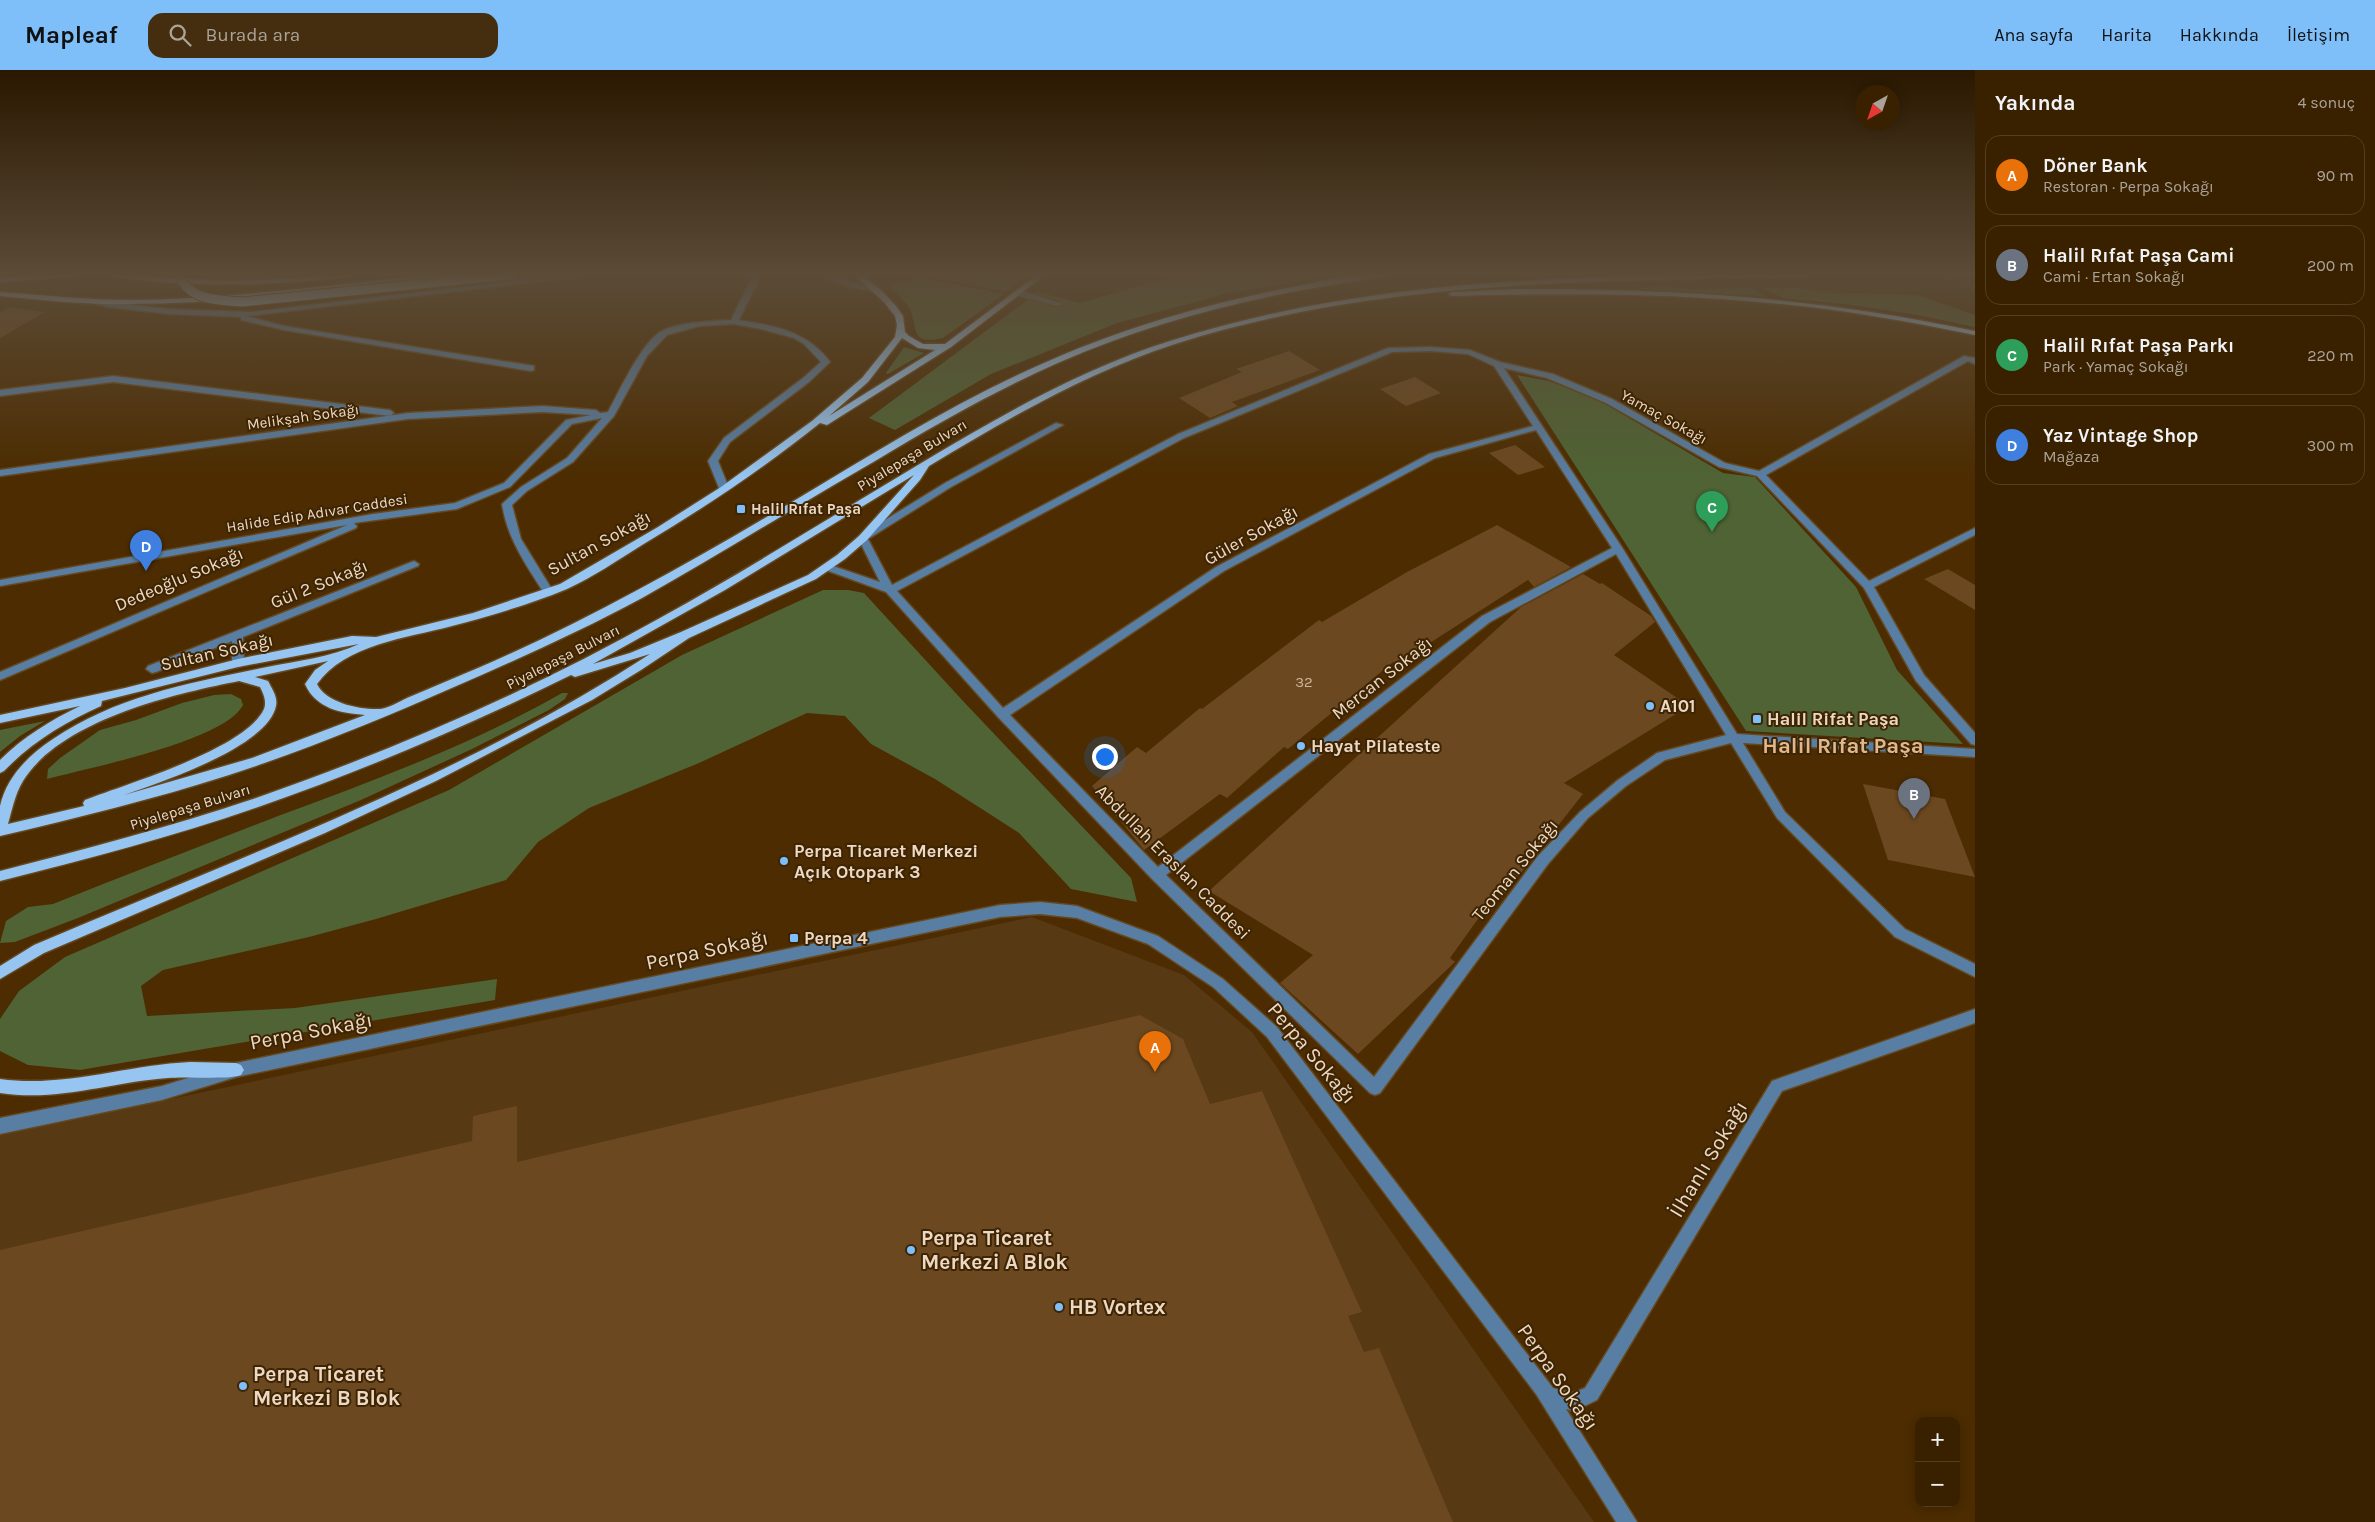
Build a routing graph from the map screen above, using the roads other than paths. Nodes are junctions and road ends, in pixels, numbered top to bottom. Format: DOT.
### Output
graph roads {
  1 [pos="375,343"];
  2 [pos="655,343"];
  3 [pos="808,343"];
  4 [pos="894,343"];
  5 [pos="913,343"];
  6 [pos="952,343"];
  7 [pos="1101,343"];
  8 [pos="1172,343"];
  9 [pos="948,346"];
  10 [pos="1971,359"];
  11 [pos="1497,364"];
  12 [pos="531,368"];
  13 [pos="0,393"];
  14 [pos="611,414"];
  15 [pos="408,416"];
  16 [pos="1059,425"];
  17 [pos="1538,427"];
  18 [pos="790,443"];
  19 [pos="925,464"];
  20 [pos="0,473"];
  21 [pos="1760,474"];
  22 [pos="724,488"];
  23 [pos="373,517"];
  24 [pos="1975,530"];
  25 [pos="863,538"];
  26 [pos="1618,549"];
  27 [pos="414,564"];
  28 [pos="827,567"];
  29 [pos="0,584"];
  30 [pos="1868,586"];
  31 [pos="890,590"];
  32 [pos="548,591"];
  33 [pos="237,635"];
  34 [pos="685,635"];
  35 [pos="378,640"];
  36 [pos="352,651"];
  37 [pos="238,663"];
  38 [pos="152,669"];
  39 [pos="0,676"];
  40 [pos="238,676"];
  41 [pos="557,677"];
  42 [pos="125,692"];
  43 [pos="383,713"];
  44 [pos="1002,714"];
  45 [pos="0,719"];
  46 [pos="1733,738"];
  47 [pos="1975,741"];
  48 [pos="1975,753"];
  49 [pos="0,768"];
  50 [pos="52,819"];
  51 [pos="0,831"];
  52 [pos="1157,875"];
  53 [pos="0,876"];
  54 [pos="1975,971"];
  55 [pos="0,973"];
  56 [pos="1975,1016"];
  57 [pos="236,1070"];
  58 [pos="0,1086"];
  59 [pos="1376,1088"];
  60 [pos="0,1126"];
  61 [pos="1547,1396"];
  62 [pos="1627,1522"];
  1 -- 12 [label="street"];
  2 -- 14 [label="street"];
  3 -- 22 [label="street"];
  4 -- 18 [label="main road"];
  5 -- 9 [label="main road"];
  6 -- 9 [label="main road"];
  7 -- 43 [label="main road, Piyalepaşa Bulvarı"];
  8 -- 19 [label="main road, Piyalepaşa Bulvarı"];
  9 -- 18 [label="main road"];
  10 -- 21 [label="street"];
  11 -- 17 [label="street"];
  11 -- 21 [label="street, Yamaç Sokağı"];
  11 -- 31 [label="street, Yamaç Sokağı"];
  13 -- 15 [label="street"];
  14 -- 15 [label="street, Melikşah Sokağı"];
  14 -- 23 [label="street, Halide Edip Adıvar Caddesi"];
  14 -- 32 [label="street"];
  15 -- 20 [label="street, Melikşah Sokağı"];
  16 -- 25 [label="street"];
  17 -- 26 [label="street"];
  17 -- 44 [label="street, Güler Sokağı"];
  18 -- 22 [label="main road, Sultan Sokağı"];
  19 -- 25 [label="main road"];
  19 -- 41 [label="main road, Piyalepaşa Bulvarı"];
  21 -- 30 [label="street"];
  22 -- 32 [label="main road, Sultan Sokağı"];
  23 -- 29 [label="street, Halide Edip Adıvar Caddesi"];
  23 -- 39 [label="street, Dedeoğlu Sokağı"];
  24 -- 30 [label="street"];
  25 -- 28 [label="main road"];
  25 -- 31 [label="street, Abdullah Eraslan Caddesi"];
  26 -- 46 [label="street"];
  26 -- 52 [label="street, Mercan Sokağı"];
  27 -- 33 [label="street, Gül 2 Sokağı"];
  28 -- 31 [label="street, Abdullah Eraslan Caddesi"];
  28 -- 34 [label="main road"];
  30 -- 47 [label="street"];
  31 -- 44 [label="street, Abdullah Eraslan Caddesi"];
  32 -- 35 [label="main road, Sultan Sokağı"];
  33 -- 37 [label="street"];
  33 -- 38 [label="street, Gül 2 Sokağı"];
  34 -- 41 [label="main road"];
  34 -- 55 [label="main road"];
  35 -- 36 [label="main road, Sultan Sokağı"];
  35 -- 37 [label="main road, Sultan Sokağı"];
  36 -- 40 [label="main road, Sultan Sokağı"];
  36 -- 43 [label="main road"];
  37 -- 40 [label="main road"];
  37 -- 42 [label="main road, Sultan Sokağı"];
  40 -- 50 [label="main road"];
  40 -- 51 [label="main road, Sultan Sokağı"];
  41 -- 53 [label="main road, Piyalepaşa Bulvarı"];
  42 -- 45 [label="main road"];
  42 -- 49 [label="main road"];
  43 -- 50 [label="main road, Piyalepaşa Bulvarı"];
  44 -- 52 [label="street, Abdullah Eraslan Caddesi"];
  46 -- 48 [label="street, Teoman Sokağı"];
  46 -- 54 [label="street"];
  46 -- 59 [label="street, Teoman Sokağı"];
  50 -- 51 [label="main road, Piyalepaşa Bulvarı"];
  52 -- 59 [label="street, Abdullah Eraslan Caddesi"];
  56 -- 61 [label="street, İlhanlı Sokağı"];
  57 -- 58 [label="main road"];
  57 -- 60 [label="street, Perpa Sokağı"];
  57 -- 61 [label="street, Perpa Sokağı"];
  61 -- 62 [label="street, Perpa Sokağı"];
}
